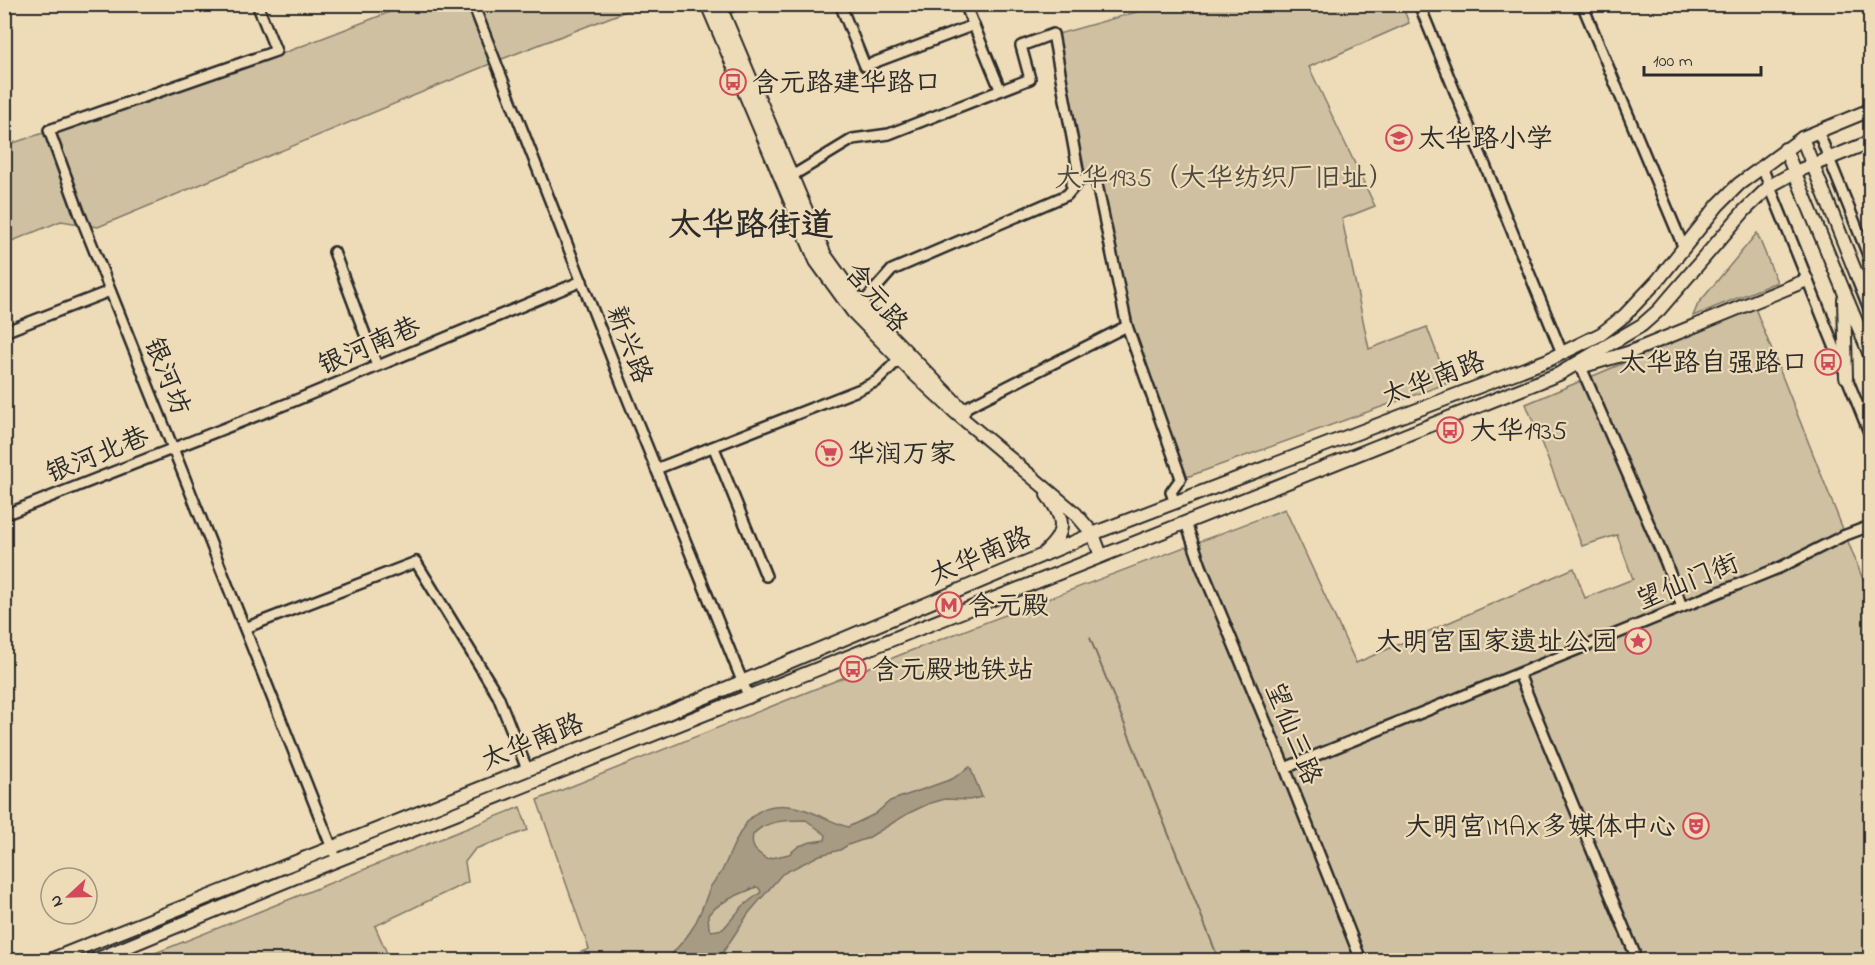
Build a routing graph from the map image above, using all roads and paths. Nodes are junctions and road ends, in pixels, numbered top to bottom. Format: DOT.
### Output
graph roads {
  1 [pos="257,4"];
  2 [pos="473,4"];
  3 [pos="737,4"];
  4 [pos="840,4"];
  5 [pos="965,4"];
  6 [pos="1419,4"];
  7 [pos="1582,4"];
  8 [pos="715,8"];
  9 [pos="974,25"];
  10 [pos="1000,89"];
  11 [pos="1870,111"];
  12 [pos="1818,131"];
  13 [pos="1802,138"];
  14 [pos="1870,142"];
  15 [pos="1785,149"];
  16 [pos="1829,159"];
  17 [pos="1813,165"];
  18 [pos="1762,167"];
  19 [pos="1795,172"];
  20 [pos="792,176"];
  21 [pos="1770,186"];
  22 [pos="1067,195"];
  23 [pos="1683,246"];
  24 [pos="334,252"];
  25 [pos="1870,260"];
  26 [pos="1807,280"];
  27 [pos="582,281"];
  28 [pos="110,291"];
  29 [pos="1844,292"];
  30 [pos="861,305"];
  31 [pos="1870,308"];
  32 [pos="1127,326"];
  33 [pos="4,332"];
  34 [pos="1562,353"];
  35 [pos="1870,355"];
  36 [pos="899,359"];
  37 [pos="377,366"];
  38 [pos="1581,367"];
  39 [pos="1559,374"];
  40 [pos="1846,377"];
  41 [pos="963,409"];
  42 [pos="1870,435"];
  43 [pos="173,448"];
  44 [pos="714,448"];
  45 [pos="656,469"];
  46 [pos="1033,478"];
  47 [pos="1175,503"];
  48 [pos="4,515"];
  49 [pos="1186,522"];
  50 [pos="1870,526"];
  51 [pos="1096,533"];
  52 [pos="1105,554"];
  53 [pos="1036,558"];
  54 [pos="766,576"];
  55 [pos="1682,607"];
  56 [pos="245,628"];
  57 [pos="1519,674"];
  58 [pos="742,680"];
  59 [pos="749,698"];
  60 [pos="1285,768"];
  61 [pos="527,769"];
  62 [pos="332,847"];
  63 [pos="338,861"];
  64 [pos="1634,952"];
  65 [pos="50,960"];
  66 [pos="95,960"];
  67 [pos="1361,960"];
  1 -- 28 [label="street, 银河坊"];
  2 -- 27 [label="street, 新兴路"];
  3 -- 8 [label="street"];
  4 -- 9 [label="street"];
  5 -- 9 [label="street"];
  6 -- 34 [label="street"];
  7 -- 23 [label="street"];
  8 -- 20 [label="main road, 含元路"];
  8 -- 36 [label="main road, 含元路"];
  9 -- 10 [label="street"];
  10 -- 20 [label="street"];
  10 -- 22 [label="street"];
  11 -- 12 [label="main road, 太华南路"];
  12 -- 13 [label="main road, 太华南路"];
  12 -- 16 [label="street"];
  13 -- 15 [label="main road, 太华南路"];
  13 -- 17 [label="main road"];
  14 -- 16 [label="main road, 太华南路"];
  15 -- 18 [label="main road, 太华南路"];
  15 -- 19 [label="main road"];
  16 -- 17 [label="main road, 太华南路"];
  16 -- 25 [label="street"];
  17 -- 19 [label="main road, 太华南路"];
  17 -- 31 [label="main road"];
  18 -- 21 [label="street"];
  18 -- 23 [label="main road, 太华南路"];
  19 -- 21 [label="main road, 太华南路"];
  19 -- 29 [label="main road"];
  20 -- 30 [label="main road, 含元路"];
  21 -- 26 [label="street"];
  21 -- 39 [label="main road, 太华南路"];
  22 -- 30 [label="street"];
  22 -- 32 [label="street"];
  23 -- 34 [label="main road, 太华南路"];
  24 -- 37 [label="street"];
  26 -- 38 [label="main road"];
  26 -- 40 [label="street"];
  27 -- 37 [label="street, 银河南巷"];
  27 -- 45 [label="street, 新兴路"];
  28 -- 33 [label="street"];
  28 -- 43 [label="street, 银河坊"];
  29 -- 35 [label="main road"];
  29 -- 40 [label="main road"];
  30 -- 41 [label="main road, 含元路"];
  32 -- 41 [label="street"];
  32 -- 47 [label="street"];
  34 -- 47 [label="main road, 太华南路"];
  36 -- 44 [label="street"];
  36 -- 46 [label="main road, 含元路"];
  37 -- 43 [label="street, 银河南巷"];
  38 -- 39 [label="main road"];
  38 -- 55 [label="street"];
  39 -- 49 [label="main road, 太华南路"];
  40 -- 42 [label="street"];
  41 -- 51 [label="main road, 含元路"];
  43 -- 48 [label="street, 银河北巷"];
  43 -- 56 [label="street, 银河坊"];
  44 -- 45 [label="street"];
  44 -- 54 [label="street"];
  45 -- 58 [label="street, 新兴路"];
  46 -- 51 [label="main road, 含元路"];
  46 -- 53 [label="main road"];
  47 -- 51 [label="main road, 太华南路"];
  49 -- 52 [label="main road, 太华南路"];
  49 -- 60 [label="street, 望仙三路"];
  50 -- 55 [label="street, 望仙门街"];
  51 -- 52 [label="main road, 含元路"];
  51 -- 53 [label="main road, 太华南路"];
  52 -- 59 [label="main road, 太华南路"];
  53 -- 58 [label="main road, 太华南路"];
  55 -- 57 [label="street, 望仙门街"];
  56 -- 61 [label="street"];
  56 -- 62 [label="street, 银河坊"];
  57 -- 60 [label="street, 望仙门街"];
  57 -- 64 [label="street"];
  58 -- 59 [label="street, 新兴路"];
  58 -- 61 [label="main road, 太华南路"];
  59 -- 63 [label="main road, 太华南路"];
  60 -- 67 [label="street, 望仙三路"];
  61 -- 62 [label="main road, 太华南路"];
  62 -- 63 [label="street, 银河坊"];
  62 -- 65 [label="main road, 太华南路"];
  63 -- 66 [label="main road, 太华南路"];
}
